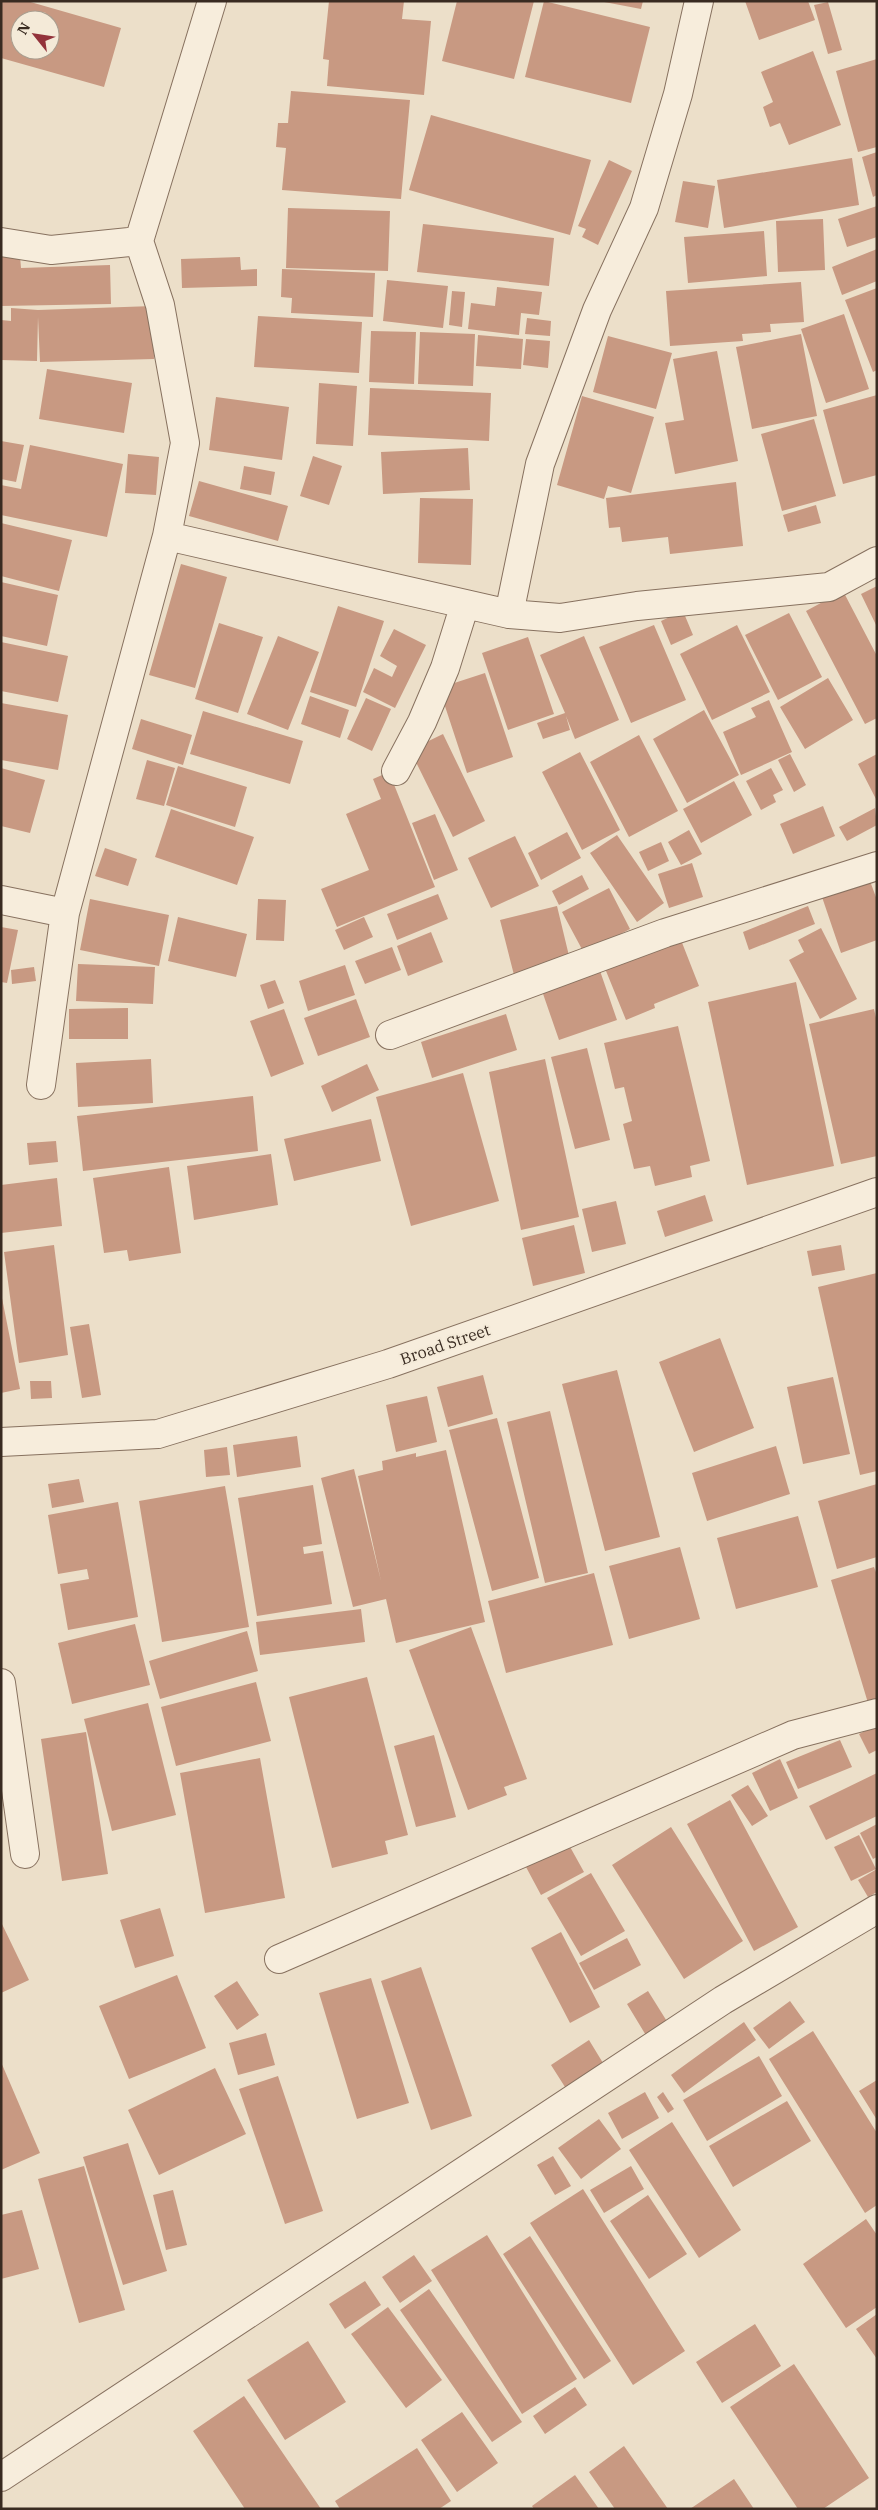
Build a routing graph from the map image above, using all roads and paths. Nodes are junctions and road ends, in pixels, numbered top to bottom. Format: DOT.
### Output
graph roads {
  1 [pos="212,1"];
  2 [pos="699,1"];
  3 [pos="139,241"];
  4 [pos="1,242"];
  5 [pos="167,536"];
  6 [pos="877,561"];
  7 [pos="465,604"];
  8 [pos="508,614"];
  9 [pos="396,771"];
  10 [pos="877,866"];
  11 [pos="1,900"];
  12 [pos="65,913"];
  13 [pos="390,1035"];
  14 [pos="41,1084"];
  15 [pos="877,1192"];
  16 [pos="1,1442"];
  17 [pos="1,1683"];
  18 [pos="877,1713"];
  19 [pos="25,1854"];
  20 [pos="877,1909"];
  21 [pos="279,1958"];
  22 [pos="1,2477"];
  1 -- 3 [label="street"];
  2 -- 8 [label="street"];
  3 -- 4 [label="street"];
  3 -- 5 [label="street"];
  5 -- 7 [label="street"];
  5 -- 12 [label="street"];
  6 -- 8 [label="street"];
  7 -- 8 [label="street"];
  7 -- 9 [label="street"];
  10 -- 13 [label="street"];
  11 -- 12 [label="street"];
  12 -- 14 [label="street"];
  15 -- 16 [label="street, Broad Street"];
  17 -- 19 [label="street"];
  18 -- 21 [label="street"];
  20 -- 22 [label="street"];
}
